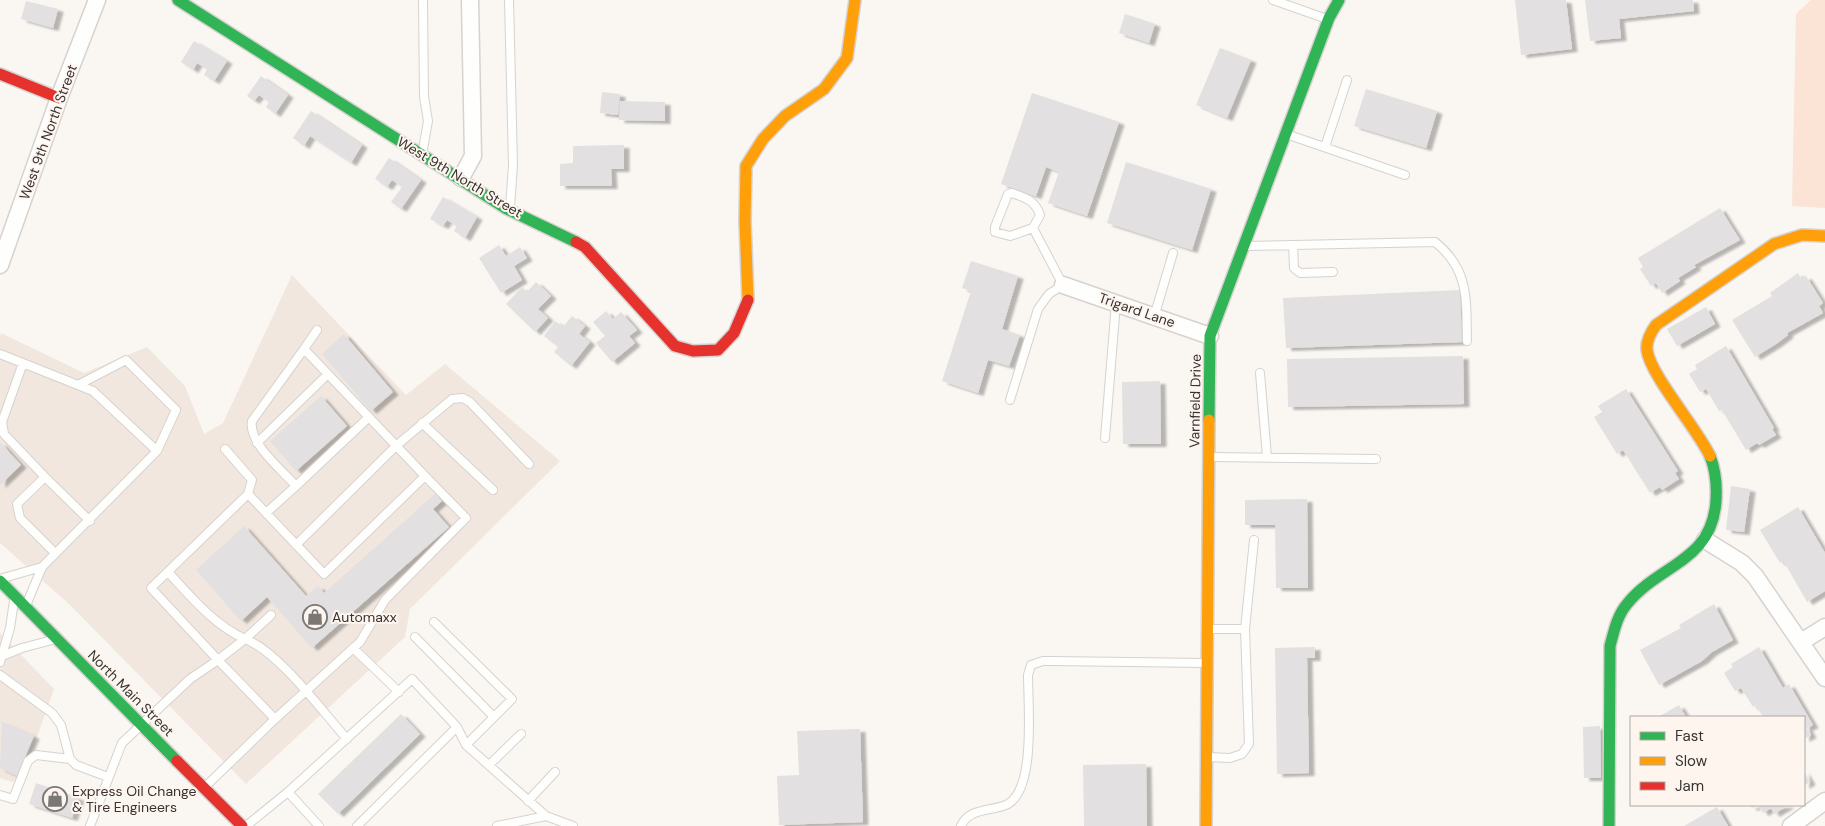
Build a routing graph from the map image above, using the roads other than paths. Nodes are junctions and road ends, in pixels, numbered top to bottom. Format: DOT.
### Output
graph roads {
  1 [pos="98,0"];
  2 [pos="178,0"];
  3 [pos="423,0"];
  4 [pos="470,0"];
  5 [pos="509,0"];
  6 [pos="855,0"];
  7 [pos="1272,0"];
  8 [pos="1340,0"];
  9 [pos="1329,20"];
  10 [pos="0,74"];
  11 [pos="1347,80"];
  12 [pos="60,98"];
  13 [pos="1287,134"];
  14 [pos="1325,147"];
  15 [pos="422,157"];
  16 [pos="1405,175"];
  17 [pos="461,178"];
  18 [pos="510,210"];
  19 [pos="1033,228"];
  20 [pos="1825,236"];
  21 [pos="1293,245"];
  22 [pos="1244,246"];
  23 [pos="1173,253"];
  24 [pos="0,264"];
  25 [pos="1332,272"];
  26 [pos="1063,285"];
  27 [pos="1116,303"];
  28 [pos="1154,317"];
  29 [pos="318,330"];
  30 [pos="1210,336"];
  31 [pos="1467,341"];
  32 [pos="304,349"];
  33 [pos="0,354"];
  34 [pos="23,363"];
  35 [pos="1260,373"];
  36 [pos="328,374"];
  37 [pos="78,385"];
  38 [pos="1010,400"];
  39 [pos="369,417"];
  40 [pos="422,422"];
  41 [pos="1105,438"];
  42 [pos="257,443"];
  43 [pos="396,445"];
  44 [pos="225,449"];
  45 [pos="157,451"];
  46 [pos="1209,457"];
  47 [pos="1267,457"];
  48 [pos="1376,459"];
  49 [pos="529,464"];
  50 [pos="426,476"];
  51 [pos="45,477"];
  52 [pos="296,486"];
  53 [pos="492,490"];
  54 [pos="248,494"];
  55 [pos="266,513"];
  56 [pos="90,521"];
  57 [pos="1254,540"];
  58 [pos="1705,540"];
  59 [pos="296,545"];
  60 [pos="55,554"];
  61 [pos="42,567"];
  62 [pos="168,572"];
  63 [pos="0,580"];
  64 [pos="14,596"];
  65 [pos="25,607"];
  66 [pos="272,615"];
  67 [pos="434,622"];
  68 [pos="1825,626"];
  69 [pos="1207,629"];
  70 [pos="1245,629"];
  71 [pos="415,637"];
  72 [pos="56,639"];
  73 [pos="245,639"];
  74 [pos="1801,642"];
  75 [pos="353,648"];
  76 [pos="1,659"];
  77 [pos="218,660"];
  78 [pos="1207,663"];
  79 [pos="0,675"];
  80 [pos="1825,678"];
  81 [pos="305,692"];
  82 [pos="399,692"];
  83 [pos="494,717"];
  84 [pos="275,719"];
  85 [pos="141,724"];
  86 [pos="457,727"];
  87 [pos="522,734"];
  88 [pos="347,739"];
  89 [pos="466,745"];
  90 [pos="1206,757"];
  91 [pos="70,759"];
  92 [pos="489,765"];
  93 [pos="555,772"];
  94 [pos="108,777"];
  95 [pos="204,788"];
  96 [pos="288,792"];
  97 [pos="0,795"];
  98 [pos="528,801"];
  99 [pos="1825,801"];
  100 [pos="546,816"];
  101 [pos="90,826"];
  102 [pos="242,826"];
  103 [pos="246,826"];
  104 [pos="319,826"];
  105 [pos="357,826"];
  106 [pos="497,826"];
  107 [pos="573,826"];
  108 [pos="961,826"];
  109 [pos="1206,826"];
  110 [pos="1609,826"];
  111 [pos="1791,826"];
  1 -- 12 [label="street, West 9th North Street"];
  2 -- 15 [label="street, West 9th North Street"];
  3 -- 15 [label="lane"];
  4 -- 17 [label="street"];
  5 -- 18 [label="lane"];
  6 -- 18 [label="street, West 9th North Street"];
  7 -- 9 [label="lane"];
  8 -- 9 [label="street, Varnfield Drive"];
  9 -- 13 [label="street, Varnfield Drive"];
  10 -- 12 [label="street"];
  11 -- 14 [label="lane"];
  12 -- 24 [label="street, West 9th North Street"];
  13 -- 14 [label="lane"];
  13 -- 22 [label="street, Varnfield Drive"];
  14 -- 16 [label="lane"];
  15 -- 17 [label="street, West 9th North Street"];
  17 -- 18 [label="street, West 9th North Street"];
  19 -- 19 [label="lane"];
  19 -- 26 [label="lane"];
  20 -- 58 [label="street"];
  21 -- 22 [label="lane"];
  21 -- 25 [label="lane"];
  21 -- 31 [label="lane"];
  22 -- 30 [label="street, Varnfield Drive"];
  23 -- 28 [label="lane"];
  26 -- 27 [label="street, Trigard Lane"];
  26 -- 38 [label="lane"];
  27 -- 28 [label="street, Trigard Lane"];
  27 -- 41 [label="lane"];
  28 -- 30 [label="street, Trigard Lane"];
  29 -- 32 [label="lane"];
  30 -- 46 [label="street, Varnfield Drive"];
  32 -- 36 [label="lane"];
  32 -- 42 [label="lane"];
  33 -- 34 [label="lane"];
  34 -- 37 [label="lane"];
  34 -- 51 [label="lane"];
  35 -- 47 [label="lane"];
  36 -- 39 [label="lane"];
  36 -- 42 [label="lane"];
  37 -- 45 [label="lane"];
  37 -- 45 [label="lane"];
  39 -- 43 [label="lane"];
  39 -- 52 [label="lane"];
  40 -- 43 [label="lane"];
  40 -- 49 [label="lane"];
  40 -- 53 [label="lane"];
  42 -- 52 [label="lane"];
  43 -- 50 [label="lane"];
  43 -- 59 [label="lane"];
  44 -- 54 [label="lane"];
  45 -- 56 [label="lane"];
  46 -- 47 [label="lane"];
  46 -- 69 [label="street, Varnfield Drive"];
  47 -- 48 [label="lane"];
  50 -- 59 [label="lane"];
  50 -- 75 [label="lane"];
  51 -- 56 [label="lane"];
  51 -- 60 [label="lane"];
  52 -- 55 [label="lane"];
  54 -- 55 [label="lane"];
  54 -- 62 [label="lane"];
  55 -- 59 [label="lane"];
  56 -- 60 [label="lane"];
  57 -- 70 [label="lane"];
  58 -- 74 [label="street"];
  58 -- 110 [label="street"];
  60 -- 61 [label="lane"];
  61 -- 63 [label="lane"];
  61 -- 65 [label="lane"];
  62 -- 73 [label="lane"];
  62 -- 77 [label="lane"];
  63 -- 64 [label="street, North Main Street"];
  64 -- 65 [label="street, North Main Street"];
  64 -- 76 [label="lane"];
  65 -- 72 [label="street, North Main Street"];
  66 -- 73 [label="lane"];
  67 -- 83 [label="lane"];
  68 -- 74 [label="street"];
  69 -- 70 [label="lane"];
  69 -- 78 [label="street, Varnfield Drive"];
  70 -- 90 [label="lane"];
  71 -- 83 [label="lane"];
  72 -- 76 [label="lane"];
  72 -- 85 [label="street, North Main Street"];
  73 -- 77 [label="lane"];
  73 -- 81 [label="lane"];
  74 -- 80 [label="street"];
  75 -- 81 [label="lane"];
  75 -- 82 [label="lane"];
  77 -- 84 [label="lane"];
  77 -- 85 [label="lane"];
  78 -- 90 [label="street, Varnfield Drive"];
  78 -- 108 [label="lane"];
  79 -- 91 [label="lane"];
  81 -- 84 [label="lane"];
  81 -- 88 [label="lane"];
  82 -- 86 [label="lane"];
  82 -- 88 [label="lane"];
  83 -- 89 [label="lane"];
  84 -- 95 [label="lane"];
  85 -- 94 [label="lane"];
  85 -- 95 [label="street, North Main Street"];
  86 -- 89 [label="lane"];
  86 -- 105 [label="lane"];
  87 -- 92 [label="lane"];
  88 -- 96 [label="lane"];
  89 -- 92 [label="lane"];
  90 -- 109 [label="street, Varnfield Drive"];
  91 -- 94 [label="lane"];
  91 -- 97 [label="lane"];
  92 -- 98 [label="lane"];
  93 -- 98 [label="lane"];
  94 -- 101 [label="lane"];
  95 -- 102 [label="street, North Main Street"];
  96 -- 103 [label="lane"];
  96 -- 104 [label="lane"];
  98 -- 100 [label="lane"];
  99 -- 111 [label="street"];
  100 -- 106 [label="lane"];
  100 -- 107 [label="lane"];
}
